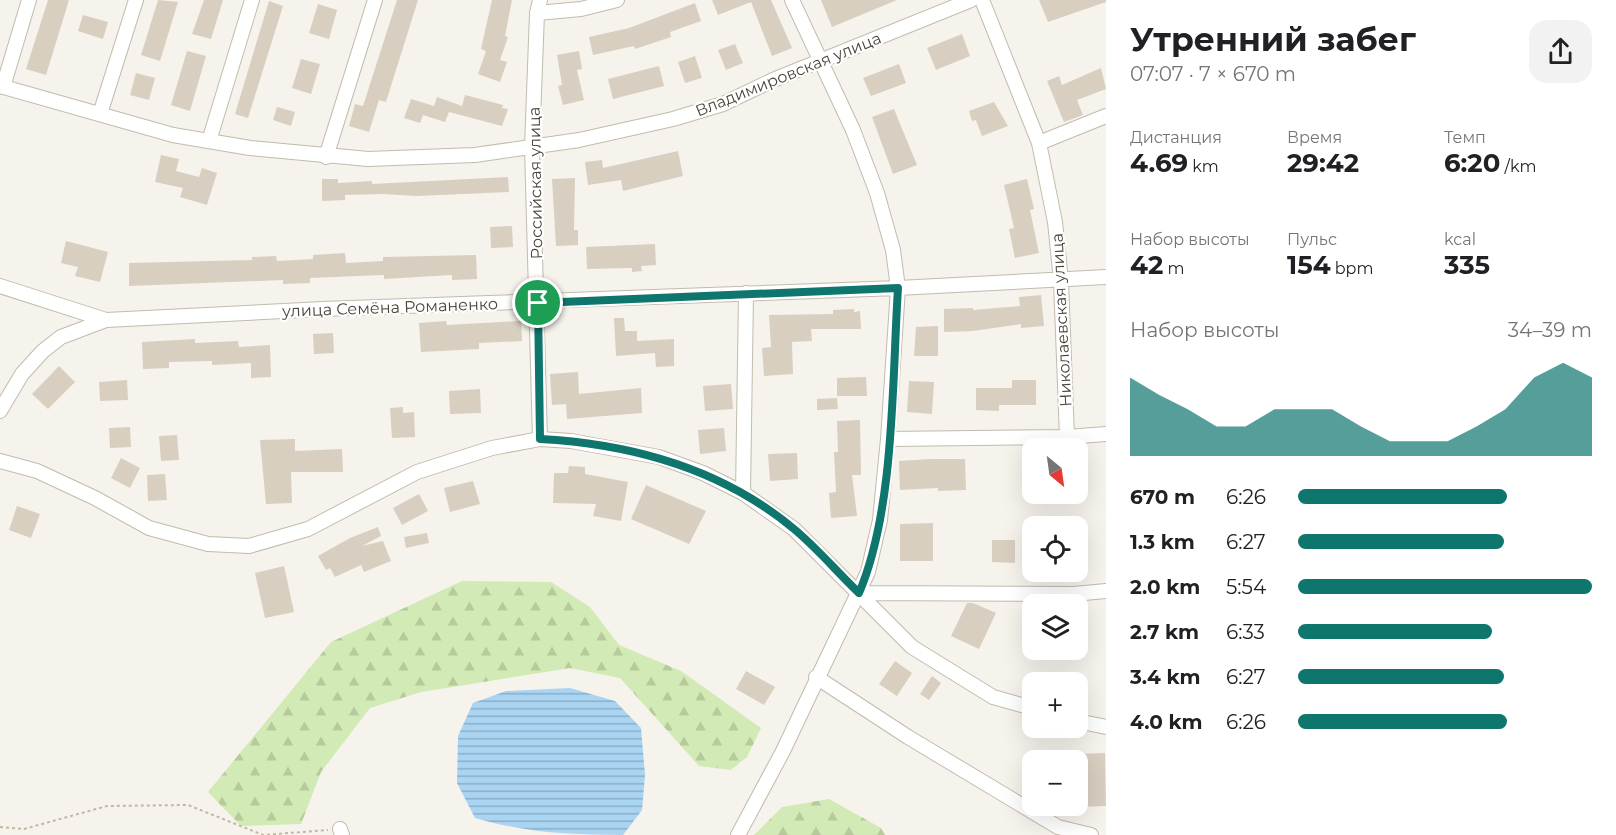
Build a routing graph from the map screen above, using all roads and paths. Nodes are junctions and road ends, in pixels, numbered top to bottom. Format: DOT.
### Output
graph roads {
  1 [pos="29,0"];
  2 [pos="136,0"];
  3 [pos="252,0"];
  4 [pos="375,0"];
  5 [pos="617,0"];
  6 [pos="792,0"];
  7 [pos="970,0"];
  8 [pos="982,0"];
  9 [pos="539,7"];
  10 [pos="822,60"];
  11 [pos="2,86"];
  12 [pos="100,114"];
  13 [pos="1106,116"];
  14 [pos="209,141"];
  15 [pos="1039,143"];
  16 [pos="532,147"];
  17 [pos="326,157"];
  18 [pos="1106,277"];
  19 [pos="1061,280"];
  20 [pos="0,286"];
  21 [pos="898,288"];
  22 [pos="746,293"];
  23 [pos="538,303"];
  24 [pos="106,320"];
  25 [pos="0,411"];
  26 [pos="1106,434"];
  27 [pos="1067,437"];
  28 [pos="540,439"];
  29 [pos="888,439"];
  30 [pos="0,461"];
  31 [pos="743,493"];
  32 [pos="1106,591"];
  33 [pos="859,593"];
  34 [pos="816,677"];
  35 [pos="1022,705"];
  36 [pos="1088,723"];
  37 [pos="1106,727"];
  38 [pos="0,827"];
  39 [pos="341,832"];
  40 [pos="738,835"];
  41 [pos="1091,835"];
  1 -- 11 [label="street"];
  2 -- 12 [label="street"];
  3 -- 14 [label="street"];
  4 -- 17 [label="street"];
  5 -- 9 [label="street"];
  6 -- 10 [label="street"];
  7 -- 10 [label="street, Владимировская улица"];
  8 -- 15 [label="street, Николаевская улица"];
  9 -- 16 [label="street, Российская улица"];
  10 -- 16 [label="street, Владимировская улица"];
  10 -- 21 [label="street"];
  11 -- 12 [label="street, Владимировская улица"];
  12 -- 14 [label="street, Владимировская улица"];
  13 -- 15 [label="street"];
  14 -- 17 [label="street, Владимировская улица"];
  15 -- 19 [label="street, Николаевская улица"];
  16 -- 17 [label="street, Владимировская улица"];
  16 -- 23 [label="street, Российская улица"];
  18 -- 19 [label="street, улица Семёна Романенко"];
  19 -- 21 [label="street, улица Семёна Романенко"];
  19 -- 27 [label="street, Николаевская улица"];
  20 -- 24 [label="street, улица Семёна Романенко"];
  21 -- 22 [label="street, улица Семёна Романенко"];
  21 -- 29 [label="street"];
  22 -- 23 [label="street, улица Семёна Романенко"];
  22 -- 31 [label="street"];
  23 -- 24 [label="street, улица Семёна Романенко"];
  23 -- 28 [label="street, Российская улица"];
  24 -- 25 [label="street, улица Семёна Романенко"];
  26 -- 27 [label="street"];
  27 -- 29 [label="street"];
  28 -- 30 [label="street"];
  28 -- 31 [label="street"];
  29 -- 33 [label="street"];
  31 -- 33 [label="street"];
  32 -- 33 [label="street"];
  33 -- 34 [label="street"];
  33 -- 35 [label="street"];
  34 -- 40 [label="street"];
  34 -- 41 [label="street"];
  36 -- 37 [label="street"];
  38 -- 39 [label="path"];
}
